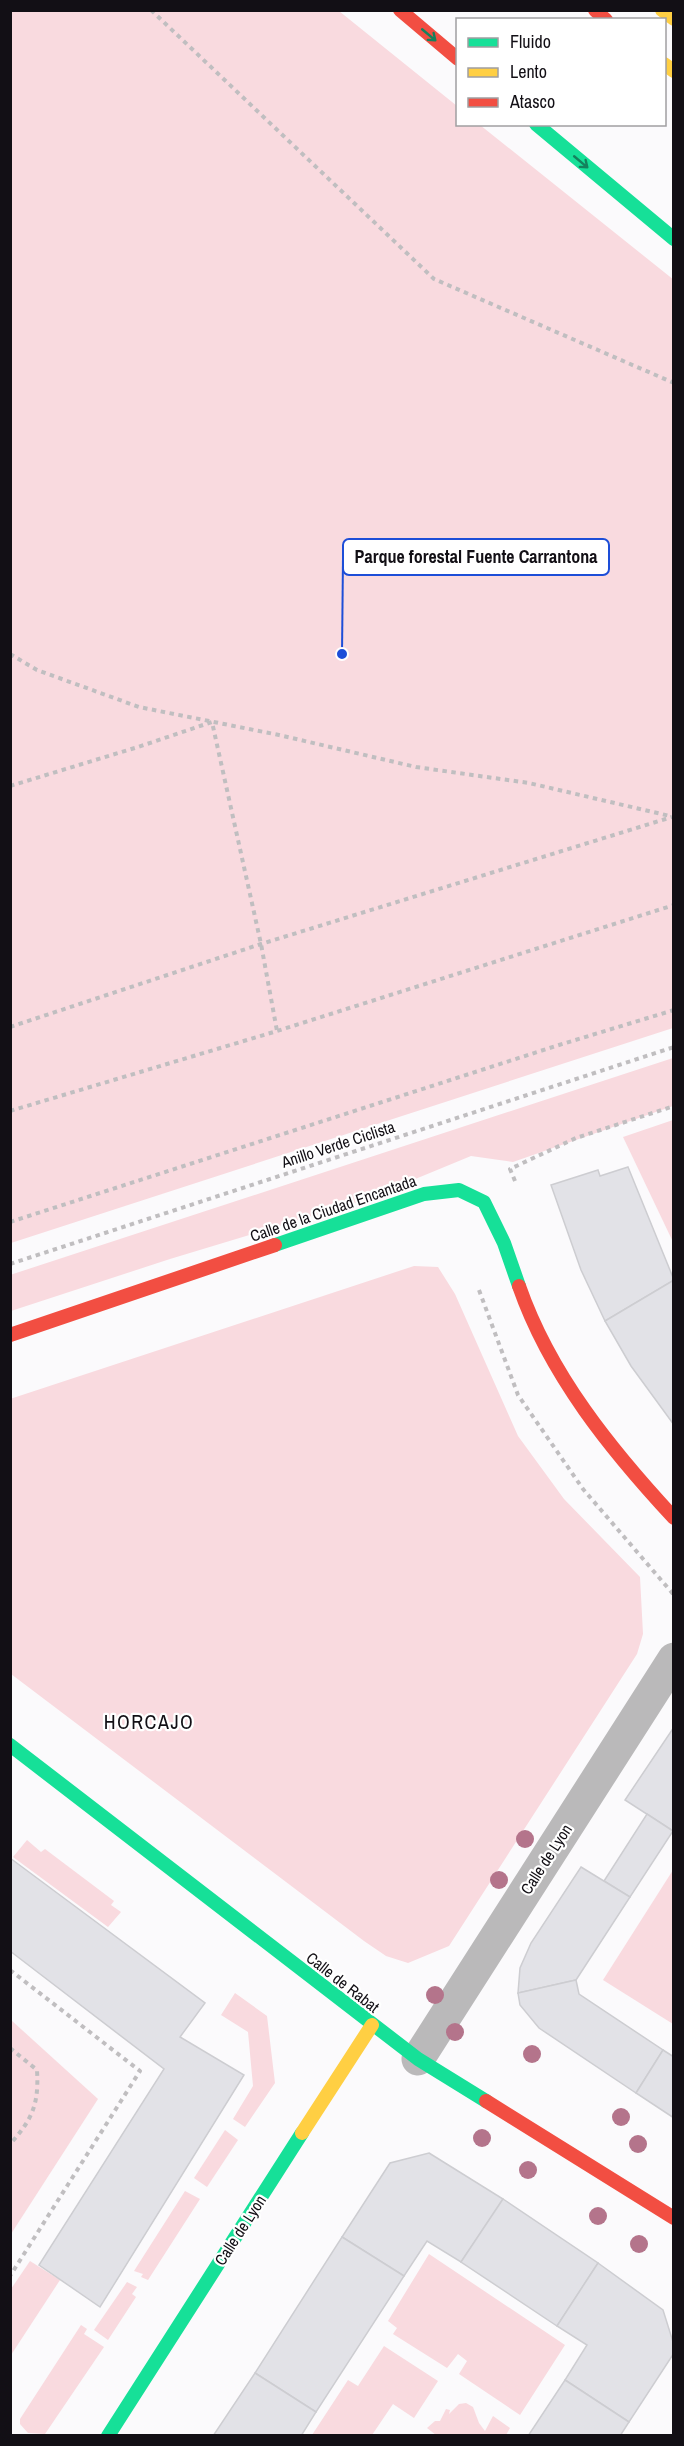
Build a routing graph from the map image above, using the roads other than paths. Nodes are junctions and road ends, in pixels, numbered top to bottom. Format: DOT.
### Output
graph roads {
  1 [pos="400,10"];
  2 [pos="662,10"];
  3 [pos="674,19"];
  4 [pos="456,57"];
  5 [pos="538,126"];
  6 [pos="674,239"];
  7 [pos="10,1335"];
  8 [pos="674,1518"];
  9 [pos="674,1659"];
  10 [pos="10,1745"];
  11 [pos="372,2025"];
  12 [pos="418,2059"];
  13 [pos="674,2218"];
  14 [pos="108,2436"];
  1 -- 4 [label="main road, one-way"];
  2 -- 3 [label="main road"];
  5 -- 6 [label="main road, one-way"];
  7 -- 8 [label="main road, Calle de la Ciudad Encantada"];
  9 -- 12 [label="street, Calle de Lyon"];
  10 -- 11 [label="main road, Calle de Rabat"];
  11 -- 12 [label="main road, Calle de Rabat"];
  11 -- 14 [label="main road, Calle de Lyon"];
  12 -- 13 [label="main road, Calle de Rabat"];
}
